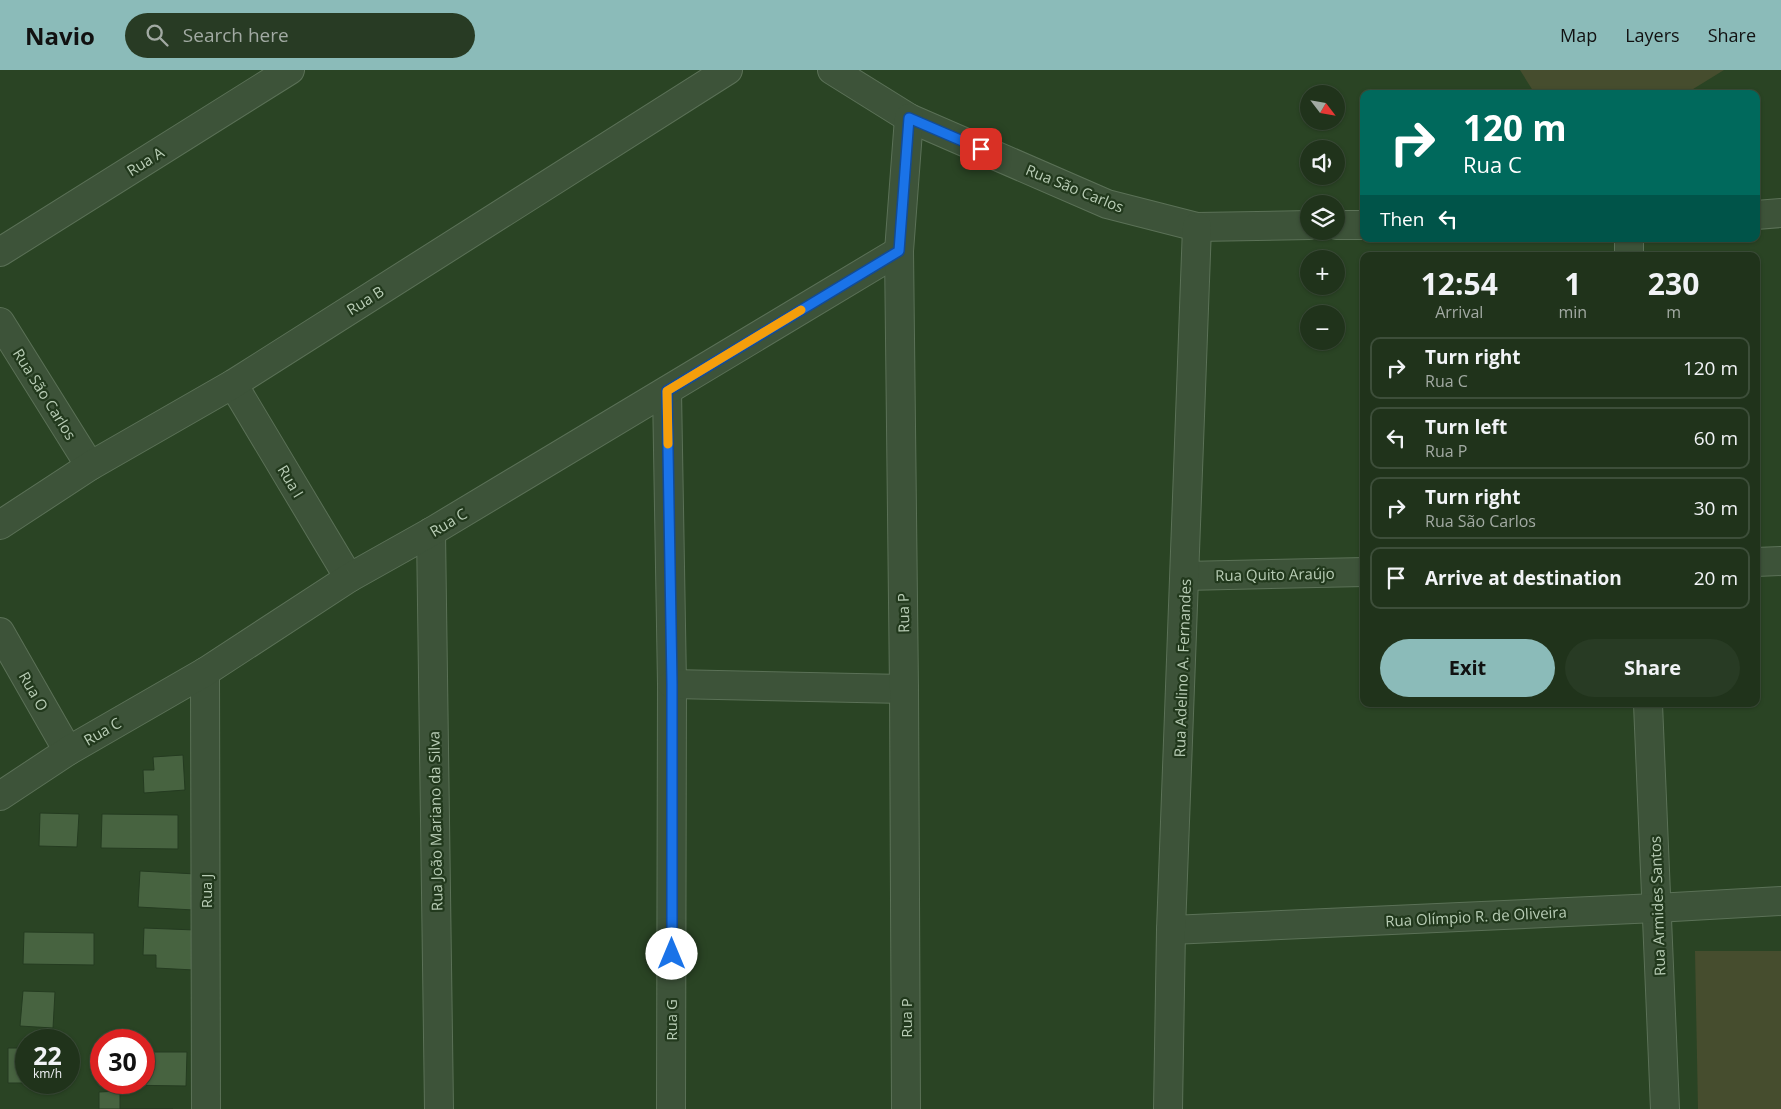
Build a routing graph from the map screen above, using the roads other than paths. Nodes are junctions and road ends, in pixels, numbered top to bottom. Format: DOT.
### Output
graph roads {
  1 [pos="290,70"];
  2 [pos="728,70"];
  3 [pos="832,70"];
  4 [pos="909,118"];
  5 [pos="1781,214"];
  6 [pos="1760,215"];
  7 [pos="1345,225"];
  8 [pos="1360,225"];
  9 [pos="1300,226"];
  10 [pos="1197,227"];
  11 [pos="899,251"];
  12 [pos="0,252"];
  13 [pos="0,322"];
  14 [pos="233,384"];
  15 [pos="667,391"];
  16 [pos="90,466"];
  17 [pos="0,525"];
  18 [pos="431,532"];
  19 [pos="1781,561"];
  20 [pos="1760,562"];
  21 [pos="1360,572"];
  22 [pos="1186,576"];
  23 [pos="349,578"];
  24 [pos="0,632"];
  25 [pos="205,672"];
  26 [pos="672,684"];
  27 [pos="904,689"];
  28 [pos="1648,707"];
  29 [pos="68,751"];
  30 [pos="0,796"];
  31 [pos="1781,901"];
  32 [pos="1656,908"];
  33 [pos="1171,930"];
  34 [pos="206,1109"];
  35 [pos="439,1109"];
  36 [pos="671,1109"];
  37 [pos="906,1109"];
  38 [pos="1168,1109"];
  39 [pos="1665,1109"];
  1 -- 12 [label="street, Rua A"];
  2 -- 14 [label="street, Rua B"];
  3 -- 4 [label="street, Rua São Carlos"];
  4 -- 10 [label="street, Rua São Carlos"];
  4 -- 11 [label="street, Rua P"];
  5 -- 6 [label="street"];
  7 -- 8 [label="street"];
  9 -- 10 [label="street, Rua São Carlos"];
  10 -- 22 [label="street, Rua Adelino A. Fernandes"];
  11 -- 15 [label="street, Rua C"];
  11 -- 27 [label="street, Rua P"];
  13 -- 16 [label="street, Rua São Carlos"];
  14 -- 16 [label="street, Rua B"];
  14 -- 23 [label="street, Rua I"];
  15 -- 18 [label="street, Rua C"];
  15 -- 26 [label="street, Rua G"];
  16 -- 17 [label="street, Rua B"];
  18 -- 23 [label="street, Rua C"];
  18 -- 35 [label="street, Rua João Mariano da Silva"];
  19 -- 20 [label="street"];
  21 -- 22 [label="street, Rua Quito Araújo"];
  22 -- 33 [label="street, Rua Adelino A. Fernandes"];
  23 -- 25 [label="street, Rua C"];
  24 -- 29 [label="street, Rua O"];
  25 -- 29 [label="street, Rua C"];
  25 -- 34 [label="street, Rua J"];
  26 -- 27 [label="street"];
  26 -- 36 [label="street, Rua G"];
  27 -- 37 [label="street, Rua P"];
  28 -- 32 [label="street, Rua Armides Santos"];
  29 -- 30 [label="street, Rua C"];
  31 -- 32 [label="street, Rua Olímpio R. de Oliveira"];
  32 -- 33 [label="street, Rua Olímpio R. de Oliveira"];
  32 -- 39 [label="street, Rua Armides Santos"];
  33 -- 38 [label="street, Rua Adelino A. Fernandes"];
}
